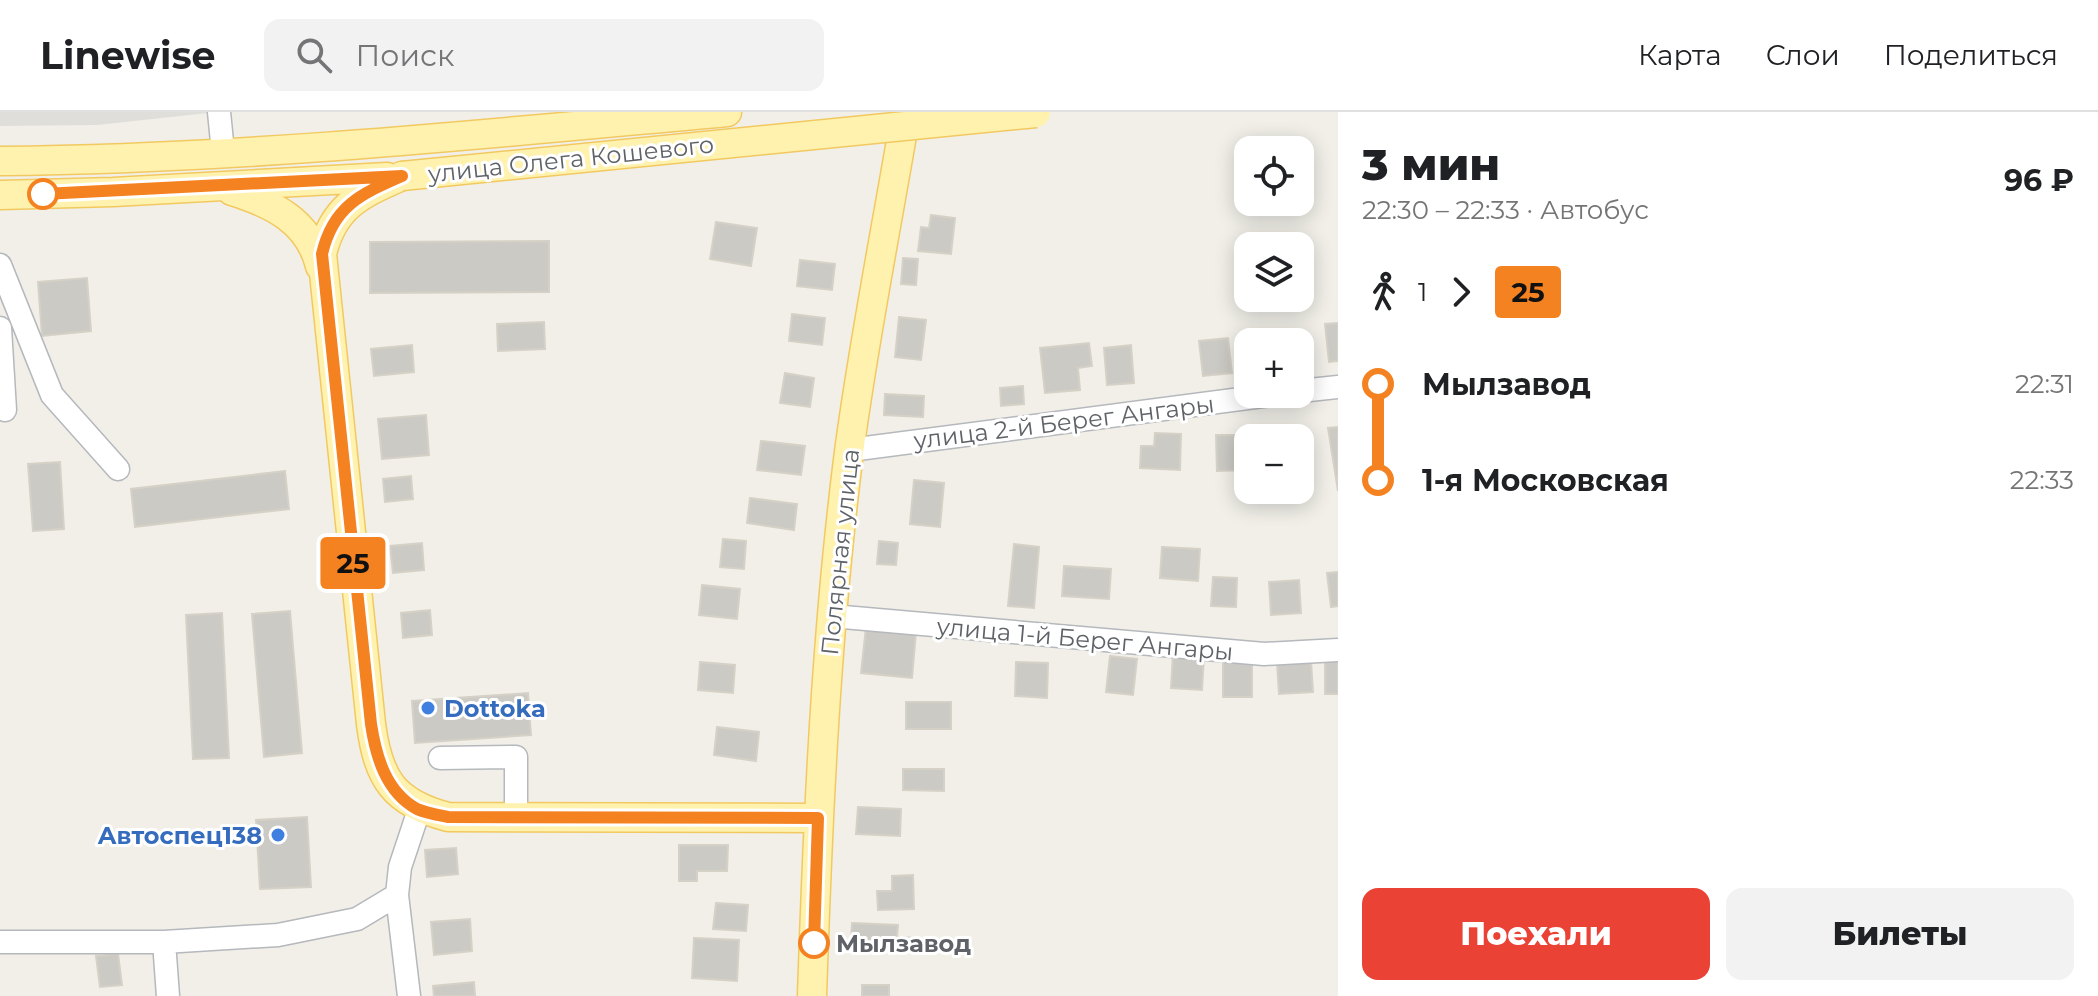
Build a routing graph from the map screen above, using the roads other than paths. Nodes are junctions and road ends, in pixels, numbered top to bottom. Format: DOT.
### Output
graph roads {
  1 [pos="219,112"];
  2 [pos="727,112"];
  3 [pos="906,112"];
  4 [pos="1045,112"];
  5 [pos="1036,113"];
  6 [pos="223,152"];
  7 [pos="0,161"];
  8 [pos="402,176"];
  9 [pos="216,186"];
  10 [pos="0,195"];
  11 [pos="0,265"];
  12 [pos="322,270"];
  13 [pos="0,328"];
  14 [pos="1338,387"];
  15 [pos="1314,390"];
  16 [pos="1234,400"];
  17 [pos="5,410"];
  18 [pos="850,450"];
  19 [pos="118,469"];
  20 [pos="832,616"];
  21 [pos="1338,650"];
  22 [pos="440,758"];
  23 [pos="419,810"];
  24 [pos="516,818"];
  25 [pos="818,818"];
  26 [pos="397,895"];
  27 [pos="0,942"];
  28 [pos="164,942"];
  29 [pos="168,996"];
  30 [pos="409,996"];
  31 [pos="812,996"];
  1 -- 6 [label="street"];
  2 -- 6 [label="main road, улица Олега Кошевого"];
  3 -- 18 [label="main road, Полярная улица"];
  4 -- 5 [label="main road, улица Олега Кошевого"];
  5 -- 8 [label="main road, улица Олега Кошевого, bridge"];
  6 -- 7 [label="main road, улица Олега Кошевого"];
  8 -- 9 [label="main road, улица Олега Кошевого"];
  8 -- 12 [label="main road"];
  9 -- 10 [label="main road, улица Олега Кошевого"];
  9 -- 12 [label="main road"];
  11 -- 19 [label="street"];
  12 -- 23 [label="main road"];
  13 -- 17 [label="street"];
  14 -- 15 [label="street"];
  16 -- 18 [label="street, улица 2-й Берег Ангары"];
  18 -- 20 [label="main road, Полярная улица"];
  20 -- 21 [label="street, улица 1-й Берег Ангары"];
  20 -- 25 [label="main road, Полярная улица"];
  22 -- 24 [label="street"];
  23 -- 24 [label="main road"];
  23 -- 26 [label="street"];
  24 -- 25 [label="main road"];
  25 -- 31 [label="main road, Полярная улица"];
  26 -- 28 [label="street"];
  26 -- 30 [label="street"];
  27 -- 28 [label="street"];
  28 -- 29 [label="street"];
}
